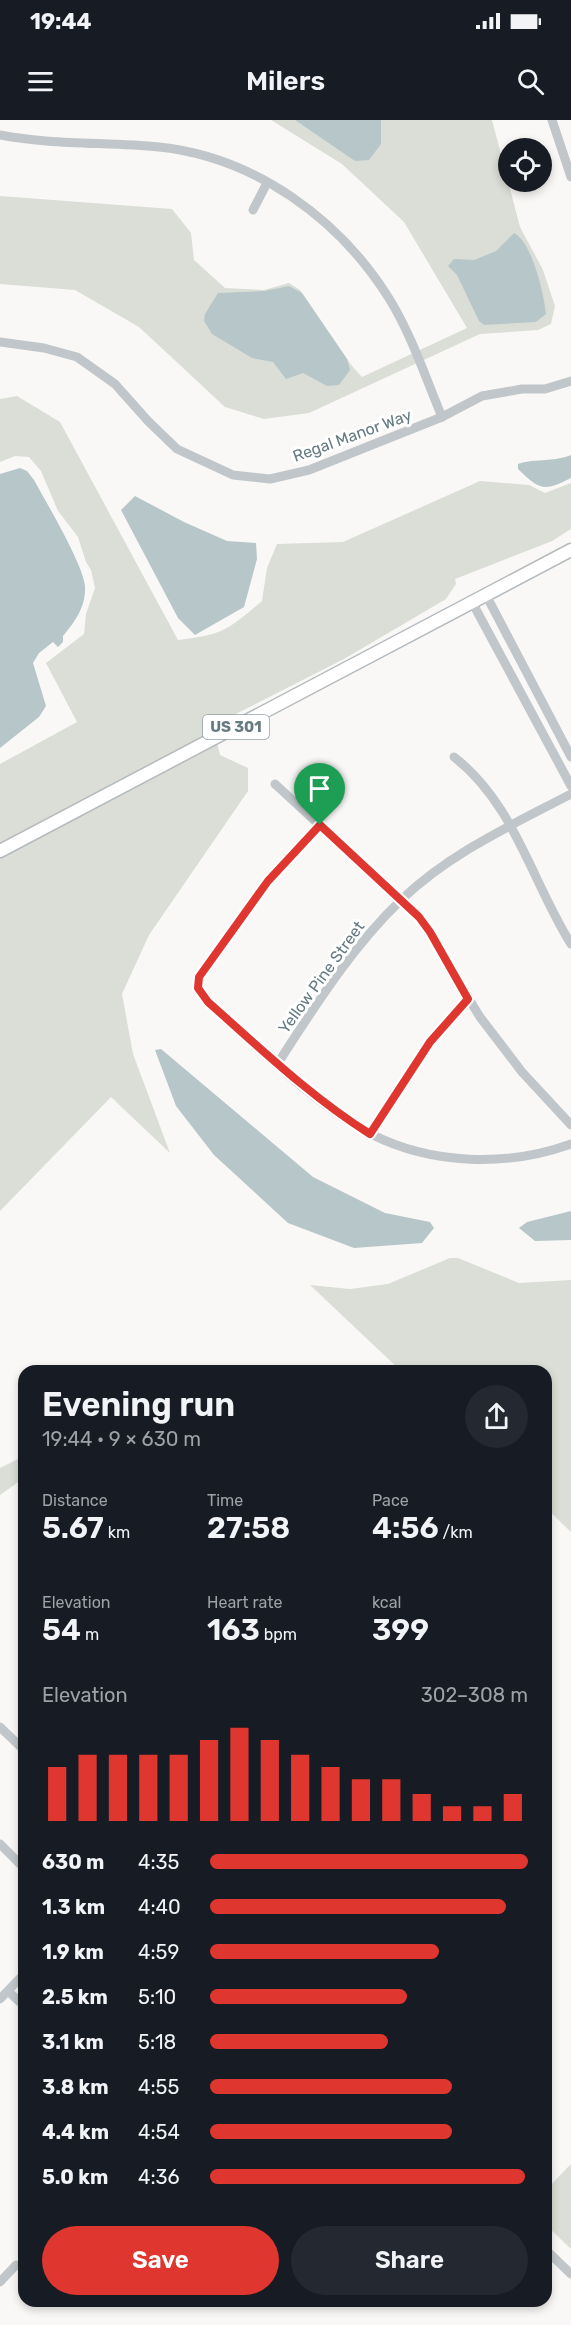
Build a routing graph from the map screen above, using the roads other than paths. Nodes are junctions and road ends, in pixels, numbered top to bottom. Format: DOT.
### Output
graph roads {
  1 [pos="552,120"];
  2 [pos="0,135"];
  3 [pos="571,177"];
  4 [pos="267,183"];
  5 [pos="252,210"];
  6 [pos="0,342"];
  7 [pos="571,381"];
  8 [pos="442,417"];
  9 [pos="571,550"];
  10 [pos="486,595"];
  11 [pos="472,602"];
  12 [pos="454,757"];
  13 [pos="571,757"];
  14 [pos="275,784"];
  15 [pos="571,786"];
  16 [pos="571,794"];
  17 [pos="320,825"];
  18 [pos="510,826"];
  19 [pos="0,851"];
  20 [pos="401,900"];
  21 [pos="571,944"];
  22 [pos="468,999"];
  23 [pos="278,1063"];
  24 [pos="571,1125"];
  25 [pos="370,1134"];
  26 [pos="571,1144"];
  27 [pos="0,1727"];
  28 [pos="18,1744"];
  29 [pos="0,1844"];
  30 [pos="18,1862"];
  31 [pos="18,1980"];
  32 [pos="8,1991"];
  33 [pos="0,1999"];
  34 [pos="18,2000"];
  35 [pos="552,2256"];
  36 [pos="16,2265"];
  37 [pos="571,2274"];
  38 [pos="0,2282"];
  1 -- 3 [label="street"];
  2 -- 4 [label="street"];
  4 -- 5 [label="street"];
  4 -- 8 [label="street"];
  6 -- 8 [label="street, Regal Manor Way"];
  7 -- 8 [label="street, Regal Manor Way"];
  9 -- 10 [label="main road, US 301"];
  10 -- 11 [label="main road, US 301"];
  10 -- 13 [label="street"];
  11 -- 15 [label="street"];
  11 -- 19 [label="main road, US 301"];
  12 -- 18 [label="street"];
  14 -- 17 [label="street"];
  16 -- 18 [label="street, Yellow Pine Street"];
  17 -- 20 [label="street"];
  17 -- 23 [label="street"];
  18 -- 20 [label="street, Yellow Pine Street"];
  18 -- 21 [label="street"];
  20 -- 22 [label="street"];
  20 -- 23 [label="street, Yellow Pine Street"];
  22 -- 24 [label="street"];
  22 -- 25 [label="street"];
  23 -- 25 [label="street"];
  25 -- 26 [label="street"];
  27 -- 28 [label="street"];
  29 -- 30 [label="street"];
  31 -- 32 [label="street"];
  32 -- 33 [label="street"];
  32 -- 34 [label="street"];
  35 -- 37 [label="street"];
  36 -- 38 [label="street"];
}
